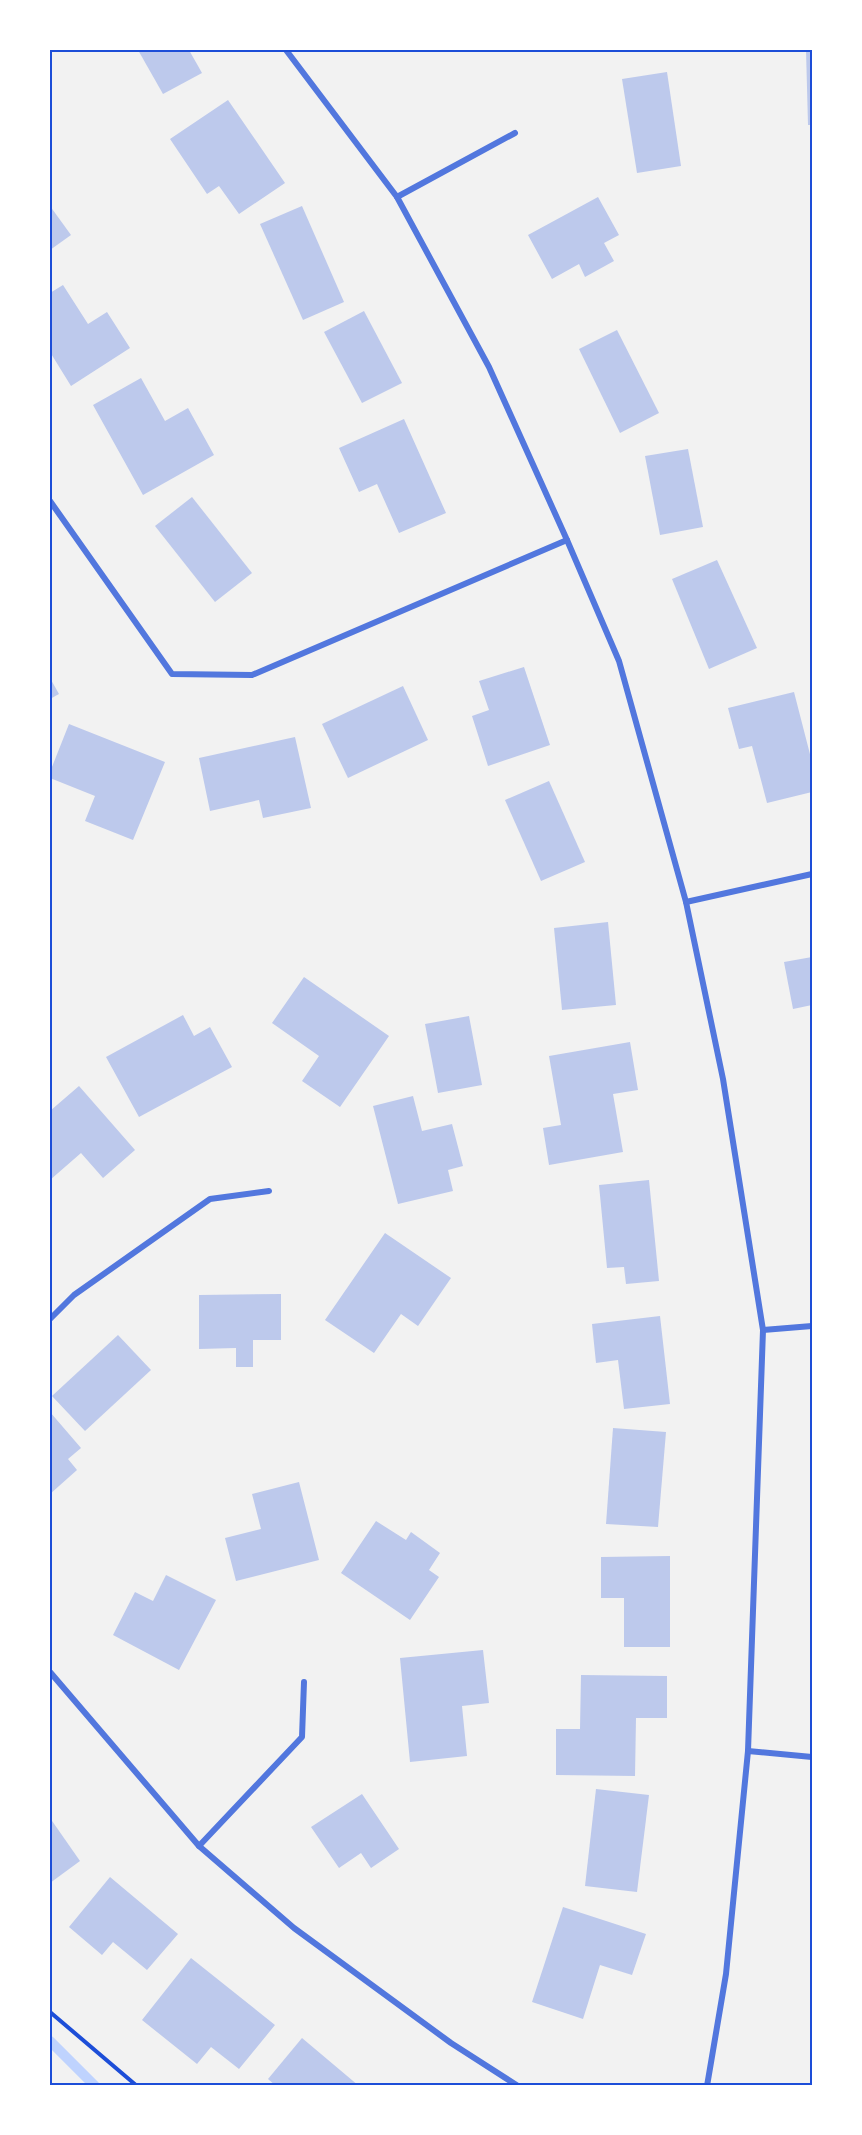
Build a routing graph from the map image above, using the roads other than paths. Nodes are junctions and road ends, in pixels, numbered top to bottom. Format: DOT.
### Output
graph roads {
  1 [pos="286,50"];
  2 [pos="515,133"];
  3 [pos="397,197"];
  4 [pos="50,501"];
  5 [pos="567,540"];
  6 [pos="813,874"];
  7 [pos="686,902"];
  8 [pos="269,1191"];
  9 [pos="50,1319"];
  10 [pos="813,1326"];
  11 [pos="763,1330"];
  12 [pos="50,1672"];
  13 [pos="304,1682"];
  14 [pos="747,1751"];
  15 [pos="813,1757"];
  16 [pos="199,1846"];
  17 [pos="518,2085"];
  18 [pos="707,2085"];
  1 -- 3 [label="street"];
  2 -- 3 [label="street"];
  3 -- 5 [label="street"];
  4 -- 5 [label="street"];
  5 -- 7 [label="street"];
  6 -- 7 [label="street"];
  7 -- 11 [label="street"];
  8 -- 9 [label="street"];
  10 -- 11 [label="street"];
  11 -- 14 [label="street"];
  12 -- 16 [label="street"];
  13 -- 16 [label="street"];
  14 -- 15 [label="street"];
  14 -- 18 [label="street"];
  16 -- 17 [label="street"];
}
